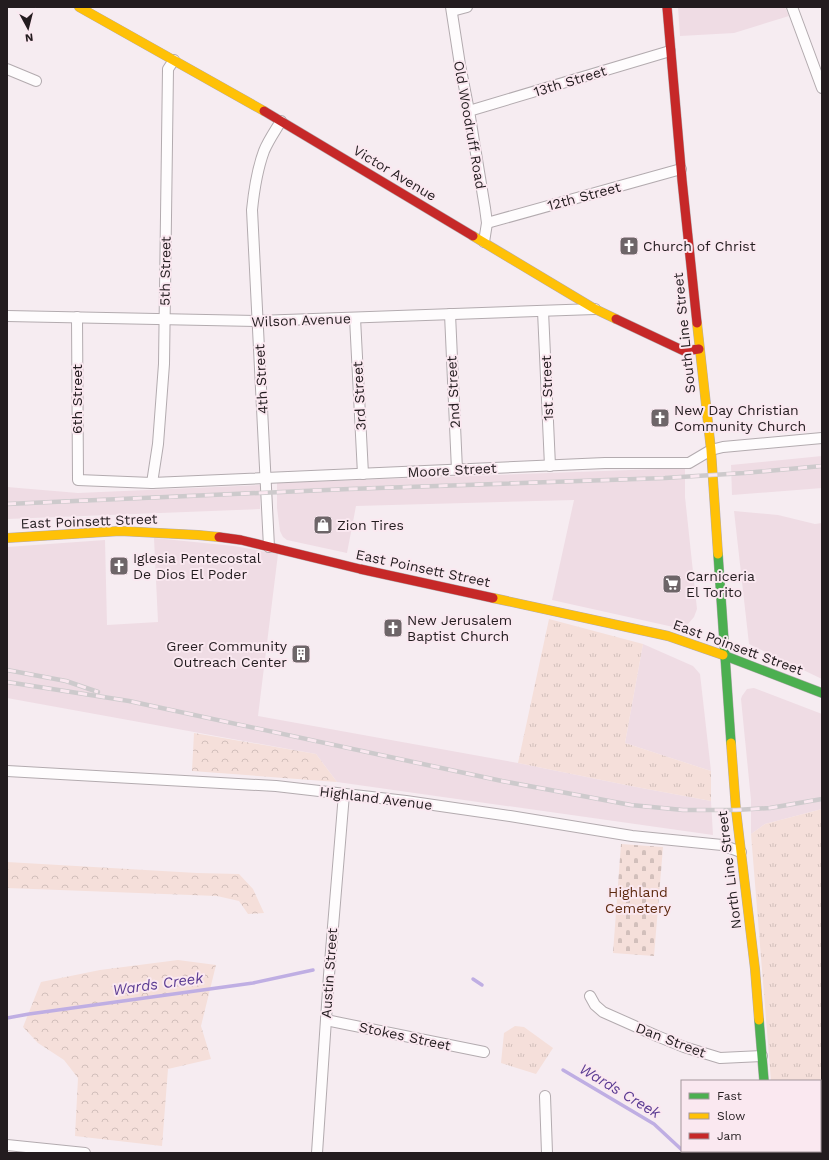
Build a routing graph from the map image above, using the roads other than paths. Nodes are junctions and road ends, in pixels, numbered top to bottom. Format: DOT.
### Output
graph roads {
  1 [pos="79,7"];
  2 [pos="467,7"];
  3 [pos="667,7"];
  4 [pos="792,7"];
  5 [pos="451,9"];
  6 [pos="670,51"];
  7 [pos="174,60"];
  8 [pos="818,64"];
  9 [pos="7,69"];
  10 [pos="36,81"];
  11 [pos="822,88"];
  12 [pos="469,111"];
  13 [pos="281,121"];
  14 [pos="681,169"];
  15 [pos="487,223"];
  16 [pos="484,242"];
  17 [pos="595,309"];
  18 [pos="543,311"];
  19 [pos="450,314"];
  20 [pos="7,316"];
  21 [pos="77,318"];
  22 [pos="355,318"];
  23 [pos="164,320"];
  24 [pos="257,321"];
  25 [pos="699,349"];
  26 [pos="822,438"];
  27 [pos="711,450"];
  28 [pos="550,466"];
  29 [pos="457,470"];
  30 [pos="362,474"];
  31 [pos="266,478"];
  32 [pos="78,480"];
  33 [pos="152,483"];
  34 [pos="7,538"];
  35 [pos="269,547"];
  36 [pos="726,656"];
  37 [pos="822,693"];
  38 [pos="7,771"];
  39 [pos="344,794"];
  40 [pos="741,852"];
  41 [pos="590,996"];
  42 [pos="326,1020"];
  43 [pos="484,1052"];
  44 [pos="762,1056"];
  45 [pos="764,1080"];
  46 [pos="545,1096"];
  47 [pos="7,1145"];
  48 [pos="85,1153"];
  49 [pos="318,1153"];
  50 [pos="547,1153"];
  1 -- 7 [label="main road, Victor Avenue"];
  2 -- 5 [label="street"];
  3 -- 6 [label="main road, South Line Street"];
  4 -- 8 [label="street"];
  5 -- 12 [label="street, Old Woodruff Road"];
  6 -- 12 [label="street, 13th Street"];
  6 -- 14 [label="main road, South Line Street"];
  7 -- 13 [label="main road, Victor Avenue"];
  7 -- 23 [label="street, 5th Street"];
  8 -- 11 [label="street"];
  9 -- 10 [label="street"];
  12 -- 15 [label="street, Old Woodruff Road"];
  13 -- 16 [label="main road, Victor Avenue"];
  13 -- 24 [label="street, 4th Street"];
  14 -- 15 [label="street, 12th Street"];
  14 -- 25 [label="main road, South Line Street"];
  15 -- 16 [label="street, Old Woodruff Road"];
  16 -- 17 [label="main road, Victor Avenue"];
  17 -- 18 [label="street, Wilson Avenue"];
  17 -- 25 [label="main road, Victor Avenue"];
  18 -- 19 [label="street, Wilson Avenue"];
  18 -- 28 [label="street, 1st Street"];
  19 -- 22 [label="street, Wilson Avenue"];
  19 -- 29 [label="street, 2nd Street"];
  20 -- 21 [label="street, Wilson Avenue"];
  21 -- 23 [label="street, Wilson Avenue"];
  21 -- 32 [label="street, 6th Street"];
  22 -- 24 [label="street, Wilson Avenue"];
  22 -- 30 [label="street, 3rd Street"];
  23 -- 24 [label="street, Wilson Avenue"];
  23 -- 33 [label="street, 5th Street"];
  24 -- 31 [label="street, 4th Street"];
  25 -- 27 [label="main road, South Line Street"];
  26 -- 27 [label="street, Moore Street"];
  27 -- 28 [label="street, Moore Street"];
  27 -- 36 [label="main road, South Line Street"];
  28 -- 29 [label="street, Moore Street"];
  29 -- 30 [label="street, Moore Street"];
  30 -- 31 [label="street, Moore Street"];
  31 -- 33 [label="street, Moore Street"];
  31 -- 35 [label="street, 4th Street"];
  32 -- 33 [label="street, Moore Street"];
  34 -- 35 [label="main road, East Poinsett Street"];
  35 -- 36 [label="main road, East Poinsett Street"];
  36 -- 37 [label="main road, East Poinsett Street"];
  36 -- 40 [label="main road, North Line Street"];
  38 -- 39 [label="street, Highland Avenue"];
  39 -- 40 [label="street, Highland Avenue"];
  39 -- 42 [label="street, Austin Street"];
  40 -- 44 [label="main road, North Line Street"];
  41 -- 44 [label="street, Dan Street"];
  42 -- 43 [label="street, Stokes Street"];
  42 -- 49 [label="street, Austin Street"];
  44 -- 45 [label="main road, North Line Street"];
  46 -- 50 [label="street"];
  47 -- 48 [label="street"];
}
